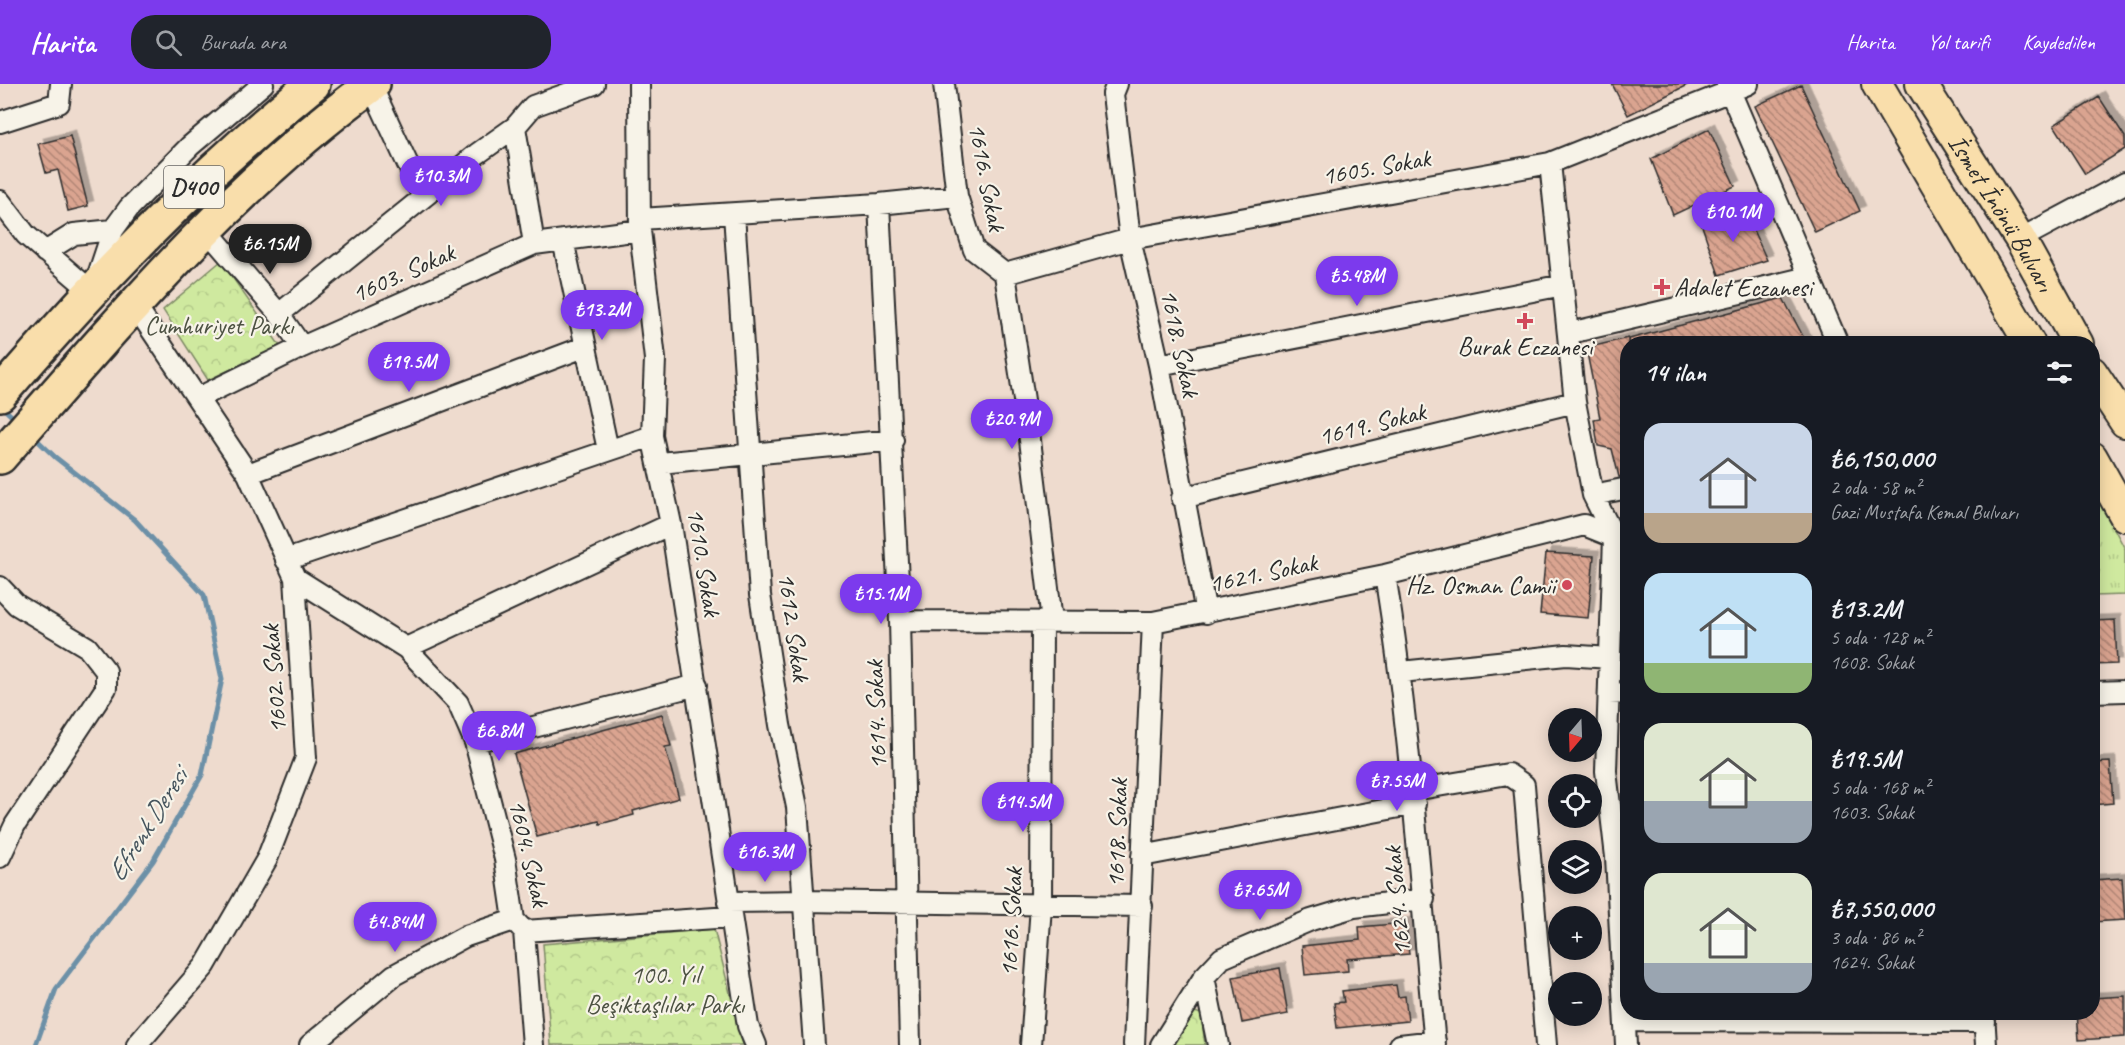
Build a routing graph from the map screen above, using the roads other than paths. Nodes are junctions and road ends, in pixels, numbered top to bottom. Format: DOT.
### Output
graph roads {
  1 [pos="62,84"];
  2 [pos="263,84"];
  3 [pos="313,84"];
  4 [pos="594,84"];
  5 [pos="639,84"];
  6 [pos="944,84"];
  7 [pos="1117,84"];
  8 [pos="1869,84"];
  9 [pos="1877,84"];
  10 [pos="372,85"];
  11 [pos="1736,87"];
  12 [pos="1927,90"];
  13 [pos="1894,113"];
  14 [pos="0,122"];
  15 [pos="514,127"];
  16 [pos="1550,163"];
  17 [pos="2125,183"];
  18 [pos="957,196"];
  19 [pos="423,197"];
  20 [pos="0,201"];
  21 [pos="879,204"];
  22 [pos="734,214"];
  23 [pos="640,225"];
  24 [pos="206,228"];
  25 [pos="113,230"];
  26 [pos="1130,239"];
  27 [pos="2020,239"];
  28 [pos="563,240"];
  29 [pos="534,244"];
  30 [pos="45,252"];
  31 [pos="1005,274"];
  32 [pos="1808,277"];
  33 [pos="1563,285"];
  34 [pos="89,292"];
  35 [pos="134,304"];
  36 [pos="279,314"];
  37 [pos="1570,333"];
  38 [pos="1834,336"];
  39 [pos="2025,336"];
  40 [pos="2073,336"];
  41 [pos="302,347"];
  42 [pos="584,347"];
  43 [pos="1159,365"];
  44 [pos="2100,371"];
  45 [pos="2100,384"];
  46 [pos="0,394"];
  47 [pos="198,398"];
  48 [pos="2125,401"];
  49 [pos="1575,402"];
  50 [pos="2125,422"];
  51 [pos="652,436"];
  52 [pos="892,440"];
  53 [pos="2100,445"];
  54 [pos="608,450"];
  55 [pos="749,452"];
  56 [pos="0,457"];
  57 [pos="660,463"];
  58 [pos="2100,471"];
  59 [pos="248,474"];
  60 [pos="2125,483"];
  61 [pos="1620,490"];
  62 [pos="1593,495"];
  63 [pos="1182,498"];
  64 [pos="2125,516"];
  65 [pos="671,524"];
  66 [pos="1620,535"];
  67 [pos="1620,536"];
  68 [pos="1620,547"];
  69 [pos="286,560"];
  70 [pos="1385,575"];
  71 [pos="295,578"];
  72 [pos="0,588"];
  73 [pos="1206,613"];
  74 [pos="900,621"];
  75 [pos="1047,622"];
  76 [pos="1153,622"];
  77 [pos="406,648"];
  78 [pos="1610,658"];
  79 [pos="1401,672"];
  80 [pos="697,685"];
  81 [pos="2125,691"];
  82 [pos="2100,692"];
  83 [pos="1618,694"];
  84 [pos="475,742"];
  85 [pos="1414,797"];
  86 [pos="1620,846"];
  87 [pos="1142,856"];
  88 [pos="0,857"];
  89 [pos="1424,898"];
  90 [pos="802,901"];
  91 [pos="908,904"];
  92 [pos="1041,906"];
  93 [pos="1142,906"];
  94 [pos="729,910"];
  95 [pos="519,926"];
  96 [pos="1204,977"];
  97 [pos="1716,1020"];
  98 [pos="1984,1020"];
  99 [pos="1626,1021"];
  100 [pos="1435,1043"];
  101 [pos="137,1045"];
  102 [pos="310,1045"];
  103 [pos="533,1045"];
  104 [pos="756,1045"];
  105 [pos="814,1045"];
  106 [pos="910,1045"];
  107 [pos="1031,1045"];
  108 [pos="1134,1045"];
  109 [pos="1161,1045"];
  110 [pos="1218,1045"];
  111 [pos="1400,1045"];
  112 [pos="1546,1045"];
  113 [pos="1626,1045"];
  114 [pos="1986,1045"];
  1 -- 14 [label="street"];
  2 -- 25 [label="street"];
  3 -- 34 [label="highway, D400"];
  4 -- 15 [label="street"];
  5 -- 23 [label="street, 1610. Sokak"];
  6 -- 18 [label="street, 1616. Sokak"];
  7 -- 26 [label="street, 1618. Sokak"];
  8 -- 13 [label="main road"];
  9 -- 13 [label="main road, İsmet İnönü Bulvarı"];
  10 -- 19 [label="street"];
  10 -- 24 [label="highway, D400"];
  11 -- 16 [label="street, 1605. Sokak"];
  11 -- 32 [label="street"];
  12 -- 27 [label="main road, İsmet İnönü Bulvarı"];
  13 -- 39 [label="main road, İsmet İnönü Bulvarı"];
  15 -- 19 [label="street"];
  15 -- 29 [label="street"];
  16 -- 26 [label="street, 1605. Sokak"];
  16 -- 33 [label="street"];
  17 -- 27 [label="street"];
  18 -- 21 [label="street, 1603. Sokak"];
  18 -- 31 [label="street, 1616. Sokak"];
  19 -- 36 [label="street"];
  20 -- 30 [label="street"];
  21 -- 22 [label="street, 1603. Sokak"];
  21 -- 52 [label="street, 1614. Sokak"];
  22 -- 23 [label="street, 1603. Sokak"];
  22 -- 55 [label="street, 1612. Sokak"];
  23 -- 28 [label="street, 1603. Sokak"];
  23 -- 51 [label="street, 1610. Sokak"];
  24 -- 35 [label="highway, D400"];
  24 -- 36 [label="street"];
  25 -- 30 [label="street"];
  25 -- 34 [label="street"];
  26 -- 31 [label="street, 1605. Sokak"];
  26 -- 43 [label="street, 1618. Sokak"];
  27 -- 40 [label="main road, İsmet İnönü Bulvarı"];
  28 -- 29 [label="street, 1603. Sokak"];
  28 -- 42 [label="street"];
  29 -- 41 [label="street, 1603. Sokak"];
  30 -- 34 [label="street"];
  31 -- 75 [label="street, 1616. Sokak"];
  32 -- 37 [label="street"];
  32 -- 38 [label="street"];
  33 -- 37 [label="street"];
  33 -- 43 [label="street"];
  34 -- 46 [label="highway, D400"];
  35 -- 47 [label="street, 1602. Sokak"];
  35 -- 56 [label="highway, D400"];
  36 -- 41 [label="street"];
  37 -- 49 [label="street"];
  41 -- 47 [label="street, 1603. Sokak"];
  42 -- 54 [label="street"];
  42 -- 59 [label="street"];
  43 -- 63 [label="street, 1618. Sokak"];
  44 -- 48 [label="main road"];
  45 -- 50 [label="main road"];
  47 -- 59 [label="street, 1602. Sokak"];
  49 -- 62 [label="street"];
  49 -- 63 [label="street, 1619. Sokak"];
  51 -- 54 [label="street"];
  51 -- 57 [label="street, 1610. Sokak"];
  52 -- 55 [label="street"];
  52 -- 74 [label="street, 1614. Sokak"];
  53 -- 60 [label="main road"];
  54 -- 69 [label="street"];
  55 -- 57 [label="street"];
  55 -- 90 [label="street, 1612. Sokak"];
  57 -- 65 [label="street, 1610. Sokak"];
  58 -- 64 [label="main road"];
  59 -- 69 [label="street, 1602. Sokak"];
  61 -- 62 [label="street"];
  62 -- 66 [label="street"];
  63 -- 73 [label="street, 1618. Sokak"];
  65 -- 77 [label="street"];
  65 -- 80 [label="street, 1610. Sokak"];
  67 -- 70 [label="street, 1621. Sokak"];
  68 -- 78 [label="street"];
  69 -- 71 [label="street, 1602. Sokak"];
  70 -- 73 [label="street, 1621. Sokak"];
  70 -- 79 [label="street, 1624. Sokak"];
  71 -- 77 [label="street, 1604. Sokak"];
  71 -- 101 [label="street, 1602. Sokak"];
  72 -- 88 [label="street"];
  73 -- 76 [label="street, 1621. Sokak"];
  74 -- 75 [label="street, 1621. Sokak"];
  74 -- 91 [label="street, 1614. Sokak"];
  75 -- 76 [label="street, 1621. Sokak"];
  75 -- 92 [label="street, 1616. Sokak"];
  76 -- 87 [label="street, 1618. Sokak"];
  77 -- 84 [label="street, 1604. Sokak"];
  78 -- 79 [label="street"];
  78 -- 83 [label="street"];
  79 -- 85 [label="street, 1624. Sokak"];
  80 -- 84 [label="street"];
  80 -- 94 [label="street, 1610. Sokak"];
  81 -- 82 [label="street"];
  83 -- 86 [label="street"];
  84 -- 95 [label="street, 1604. Sokak"];
  85 -- 87 [label="street"];
  85 -- 89 [label="street, 1624. Sokak"];
  85 -- 112 [label="street"];
  87 -- 93 [label="street, 1618. Sokak"];
  89 -- 96 [label="street"];
  89 -- 100 [label="street, 1624. Sokak"];
  90 -- 91 [label="street"];
  90 -- 94 [label="street"];
  90 -- 105 [label="street, 1612. Sokak"];
  91 -- 92 [label="street"];
  91 -- 106 [label="street, 1614. Sokak"];
  92 -- 93 [label="street"];
  92 -- 107 [label="street, 1616. Sokak"];
  93 -- 108 [label="street, 1618. Sokak"];
  94 -- 95 [label="street"];
  94 -- 104 [label="street, 1610. Sokak"];
  95 -- 102 [label="street"];
  95 -- 103 [label="street, 1604. Sokak"];
  96 -- 109 [label="street"];
  96 -- 110 [label="street"];
  97 -- 99 [label="street"];
  98 -- 114 [label="street"];
  99 -- 113 [label="street"];
  100 -- 111 [label="street"];
}
